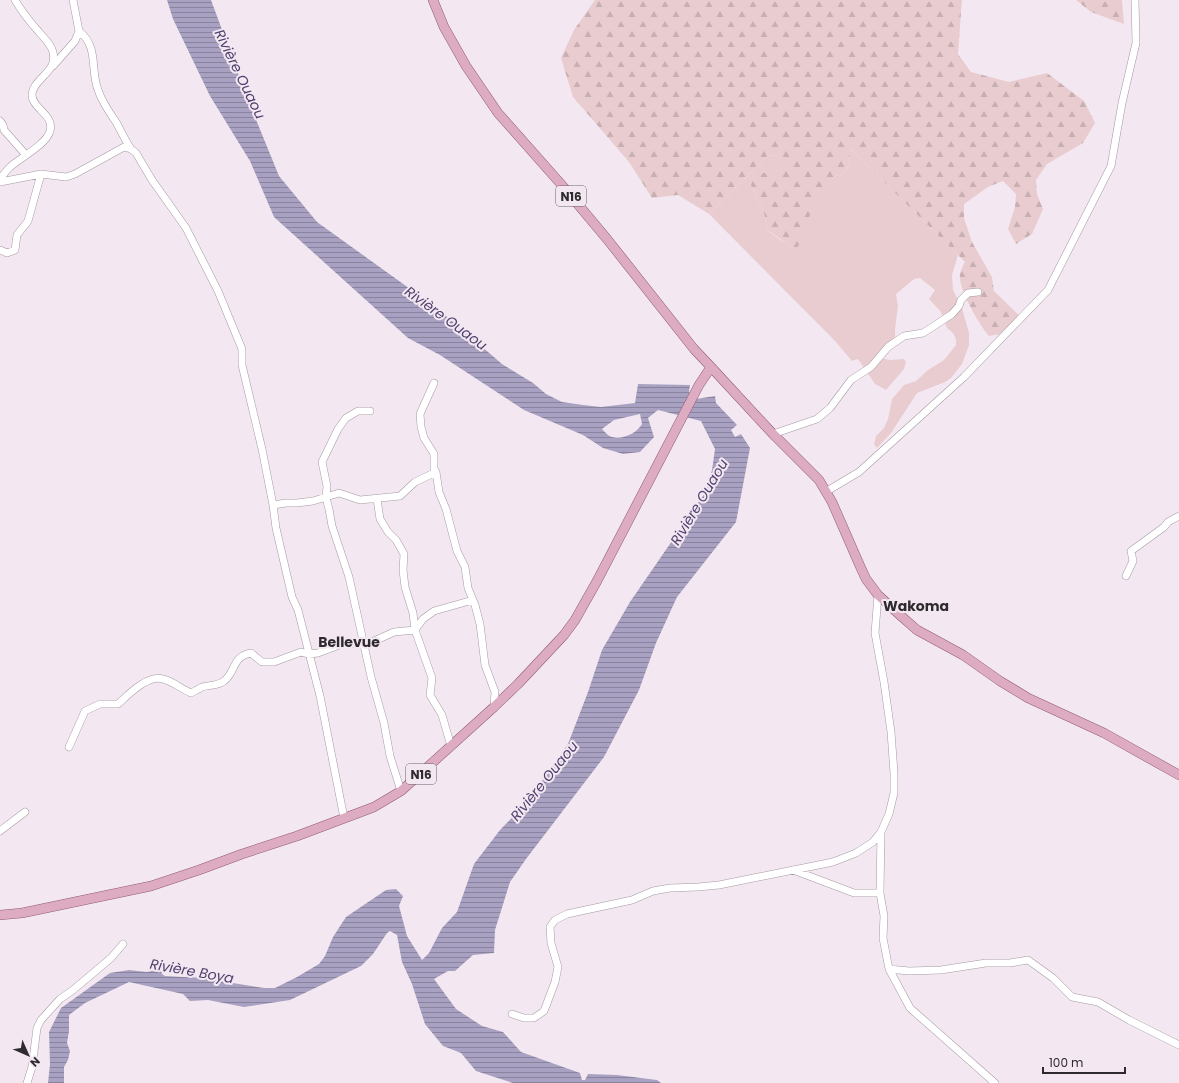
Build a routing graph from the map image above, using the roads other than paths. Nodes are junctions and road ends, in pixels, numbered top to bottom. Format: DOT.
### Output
graph roads {
  1 [pos="15,0"];
  2 [pos="73,0"];
  3 [pos="433,0"];
  4 [pos="1135,0"];
  5 [pos="79,31"];
  6 [pos="54,63"];
  7 [pos="0,121"];
  8 [pos="131,149"];
  9 [pos="26,155"];
  10 [pos="41,174"];
  11 [pos="0,180"];
  12 [pos="0,250"];
  13 [pos="978,292"];
  14 [pos="711,367"];
  15 [pos="434,383"];
  16 [pos="370,411"];
  17 [pos="773,434"];
  18 [pos="436,472"];
  19 [pos="826,492"];
  20 [pos="326,498"];
  21 [pos="377,499"];
  22 [pos="273,505"];
  23 [pos="1179,516"];
  24 [pos="1126,576"];
  25 [pos="878,595"];
  26 [pos="473,600"];
  27 [pos="415,630"];
  28 [pos="363,644"];
  29 [pos="309,654"];
  30 [pos="494,707"];
  31 [pos="451,746"];
  32 [pos="69,747"];
  33 [pos="1179,775"];
  34 [pos="401,790"];
  35 [pos="26,812"];
  36 [pos="344,818"];
  37 [pos="0,831"];
  38 [pos="881,832"];
  39 [pos="792,869"];
  40 [pos="880,893"];
  41 [pos="0,915"];
  42 [pos="123,944"];
  43 [pos="889,969"];
  44 [pos="512,1014"];
  45 [pos="1179,1045"];
  46 [pos="27,1083"];
  47 [pos="994,1083"];
  1 -- 6 [label="street"];
  2 -- 5 [label="street"];
  3 -- 14 [label="main road, N16 / N16"];
  4 -- 19 [label="street"];
  5 -- 6 [label="street"];
  5 -- 8 [label="street"];
  6 -- 9 [label="street"];
  7 -- 9 [label="street"];
  8 -- 10 [label="street"];
  8 -- 22 [label="street"];
  9 -- 11 [label="street"];
  10 -- 11 [label="street"];
  10 -- 12 [label="street"];
  13 -- 17 [label="street"];
  14 -- 17 [label="main road, N16"];
  14 -- 30 [label="main road, N16"];
  15 -- 18 [label="street"];
  16 -- 20 [label="street"];
  17 -- 19 [label="main road, N16"];
  18 -- 21 [label="street"];
  18 -- 26 [label="street"];
  19 -- 25 [label="main road, N16"];
  20 -- 21 [label="street"];
  20 -- 22 [label="street"];
  20 -- 28 [label="street"];
  21 -- 27 [label="street"];
  22 -- 29 [label="street"];
  23 -- 24 [label="street"];
  25 -- 33 [label="main road, N16"];
  25 -- 38 [label="street"];
  26 -- 27 [label="street"];
  26 -- 30 [label="street"];
  27 -- 28 [label="street"];
  27 -- 31 [label="street"];
  28 -- 29 [label="street"];
  28 -- 34 [label="street"];
  29 -- 32 [label="street"];
  29 -- 36 [label="street"];
  30 -- 31 [label="main road, N16"];
  31 -- 34 [label="main road, N16"];
  34 -- 36 [label="main road, N16"];
  35 -- 37 [label="street"];
  36 -- 41 [label="main road, N16"];
  38 -- 39 [label="street"];
  38 -- 40 [label="street"];
  39 -- 40 [label="street"];
  39 -- 44 [label="street"];
  40 -- 43 [label="street"];
  42 -- 46 [label="street"];
  43 -- 45 [label="street"];
  43 -- 47 [label="street"];
}
